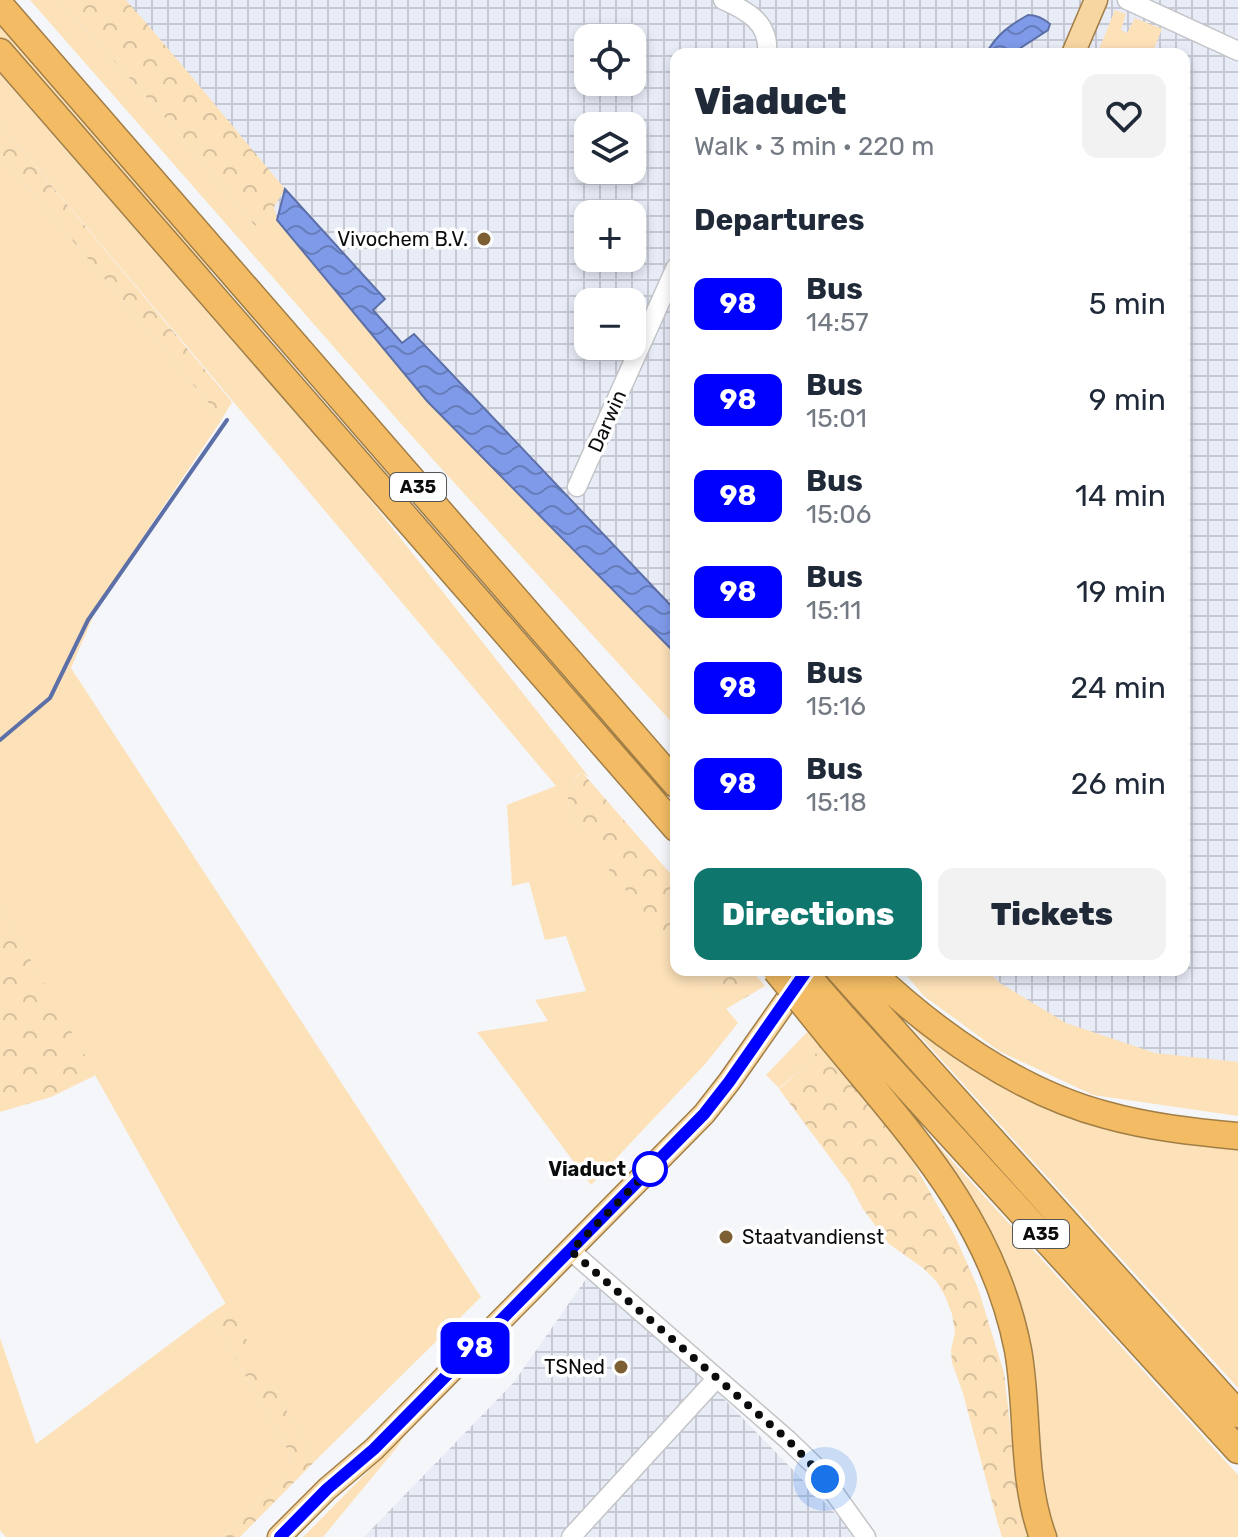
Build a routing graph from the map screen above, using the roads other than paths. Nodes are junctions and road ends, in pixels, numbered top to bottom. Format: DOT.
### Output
graph roads {
  1 [pos="723,0"];
  2 [pos="1096,0"];
  3 [pos="1127,0"];
  4 [pos="0,5"];
  5 [pos="1159,7"];
  6 [pos="1238,37"];
  7 [pos="767,48"];
  8 [pos="1076,48"];
  9 [pos="1238,51"];
  10 [pos="0,52"];
  11 [pos="670,280"];
  12 [pos="577,487"];
  13 [pos="670,776"];
  14 [pos="670,821"];
  15 [pos="782,976"];
  16 [pos="800,976"];
  17 [pos="808,976"];
  18 [pos="866,978"];
  19 [pos="838,1028"];
  20 [pos="1238,1136"];
  21 [pos="571,1251"];
  22 [pos="716,1379"];
  23 [pos="1238,1414"];
  24 [pos="374,1449"];
  25 [pos="1238,1450"];
  26 [pos="279,1537"];
  27 [pos="299,1537"];
  28 [pos="571,1537"];
  29 [pos="866,1537"];
  30 [pos="1043,1537"];
  1 -- 7 [label="street"];
  2 -- 8 [label="main road"];
  3 -- 5 [label="street"];
  4 -- 13 [label="highway, A35"];
  5 -- 6 [label="street"];
  5 -- 9 [label="street"];
  10 -- 14 [label="highway, A35"];
  11 -- 12 [label="street, Darwin"];
  15 -- 19 [label="highway, A35, bridge"];
  16 -- 21 [label="main road"];
  17 -- 19 [label="highway, A35, bridge"];
  18 -- 20 [label="highway, A35"];
  18 -- 23 [label="highway, A35"];
  19 -- 25 [label="highway, A35"];
  19 -- 30 [label="highway, A35"];
  21 -- 22 [label="street"];
  21 -- 24 [label="main road"];
  22 -- 28 [label="street"];
  22 -- 29 [label="street"];
  24 -- 26 [label="main road"];
  24 -- 27 [label="main road"];
}
